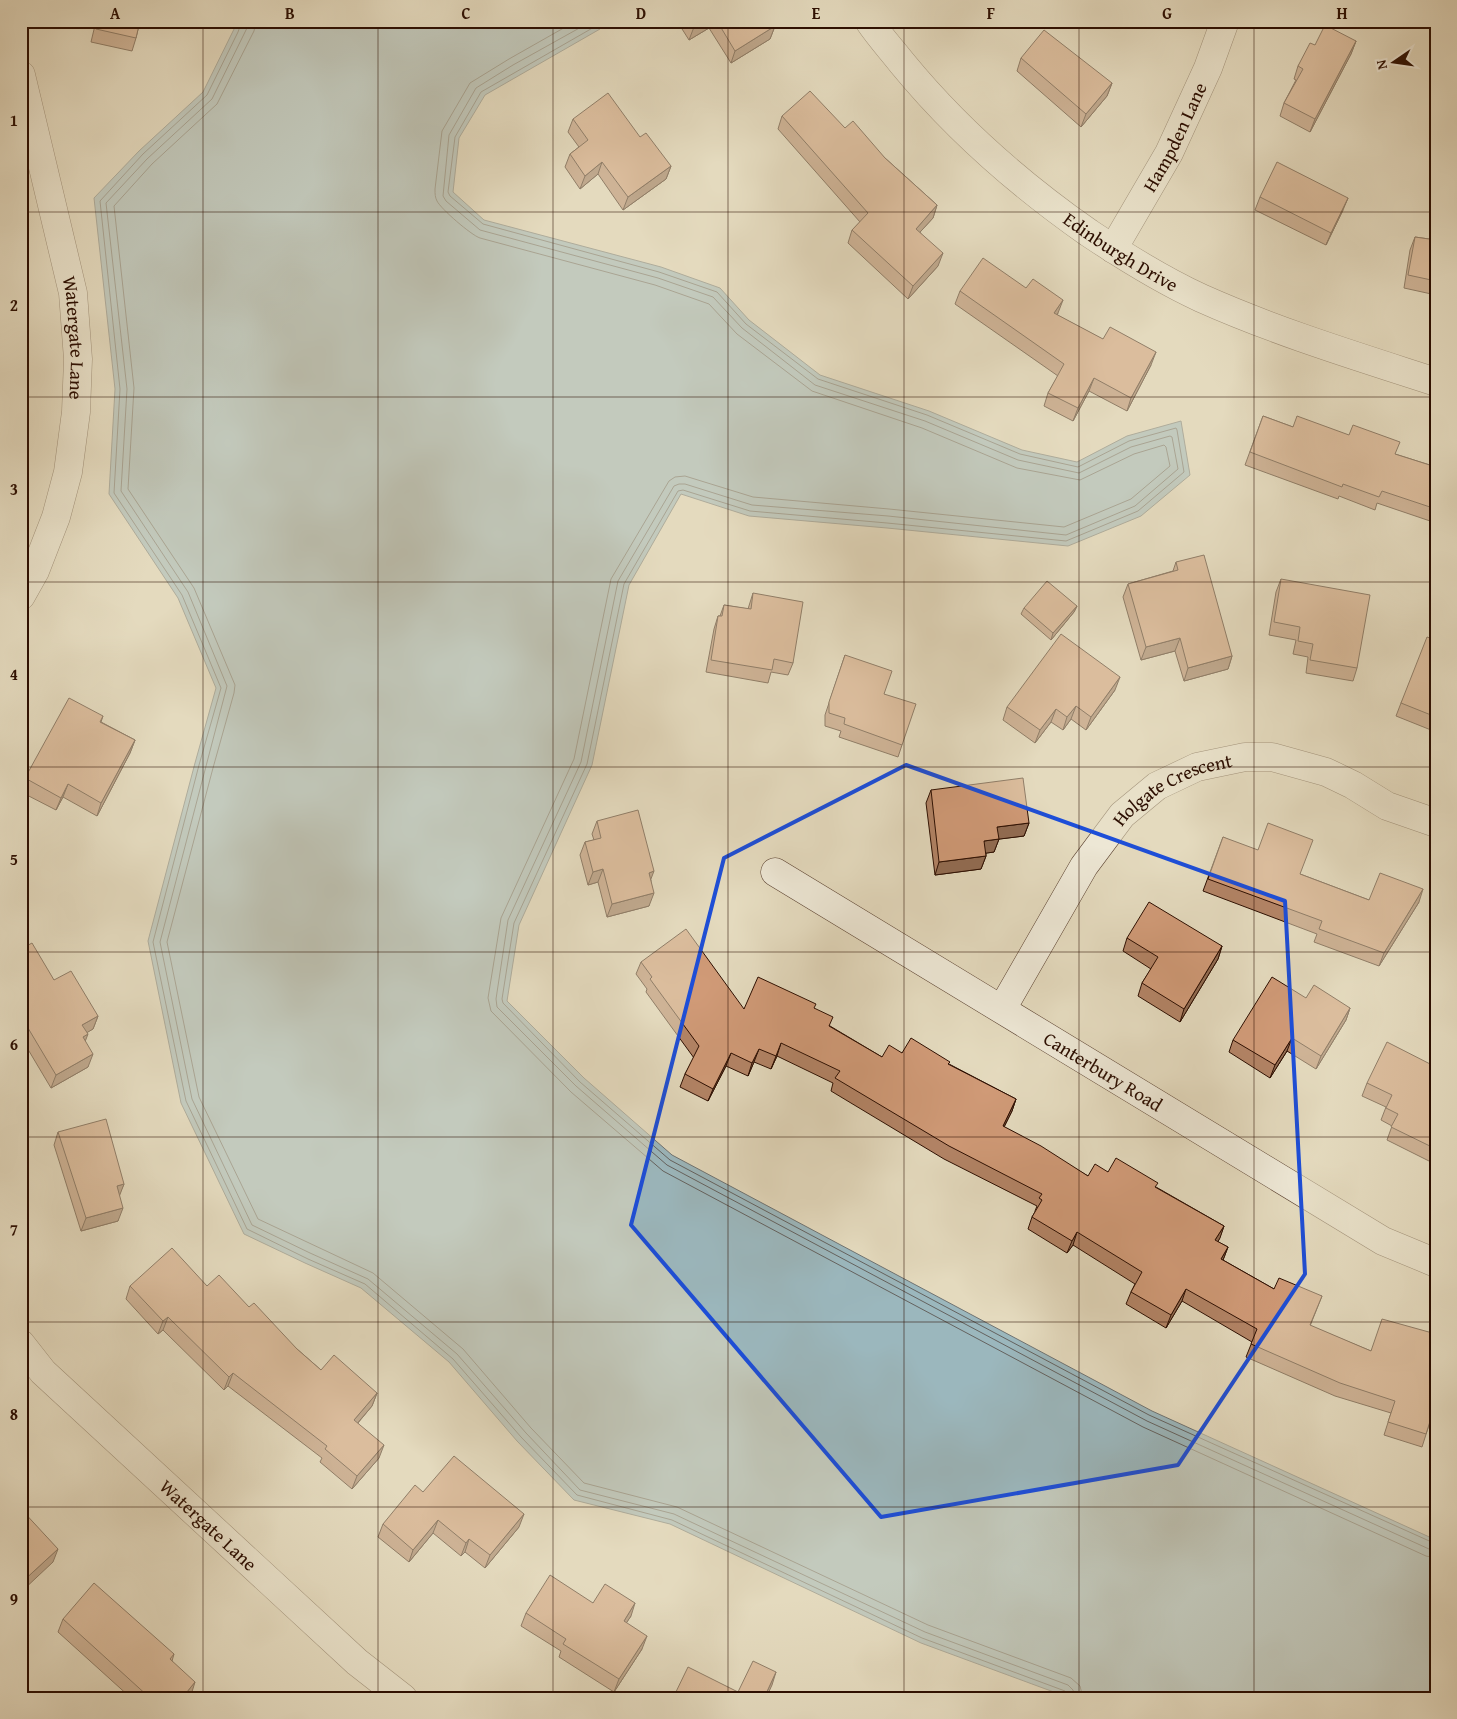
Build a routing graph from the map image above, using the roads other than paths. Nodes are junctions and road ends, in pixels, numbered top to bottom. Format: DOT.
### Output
graph roads {
  1 [pos="869,21"];
  2 [pos="1225,21"];
  3 [pos="21,75"];
  4 [pos="1113,249"];
  5 [pos="1436,382"];
  6 [pos="21,596"];
  7 [pos="1436,823"];
  8 [pos="775,872"];
  9 [pos="1002,1009"];
  10 [pos="1436,1263"];
  11 [pos="21,1344"];
  12 [pos="403,1698"];
  1 -- 4 [label="street, Edinburgh Drive"];
  2 -- 4 [label="street, Hampden Lane"];
  3 -- 6 [label="street, Watergate Lane"];
  4 -- 5 [label="street, Edinburgh Drive"];
  7 -- 9 [label="street, Holgate Crescent"];
  8 -- 9 [label="street, Canterbury Road"];
  9 -- 10 [label="street, Canterbury Road"];
  11 -- 12 [label="street, Watergate Lane"];
}
